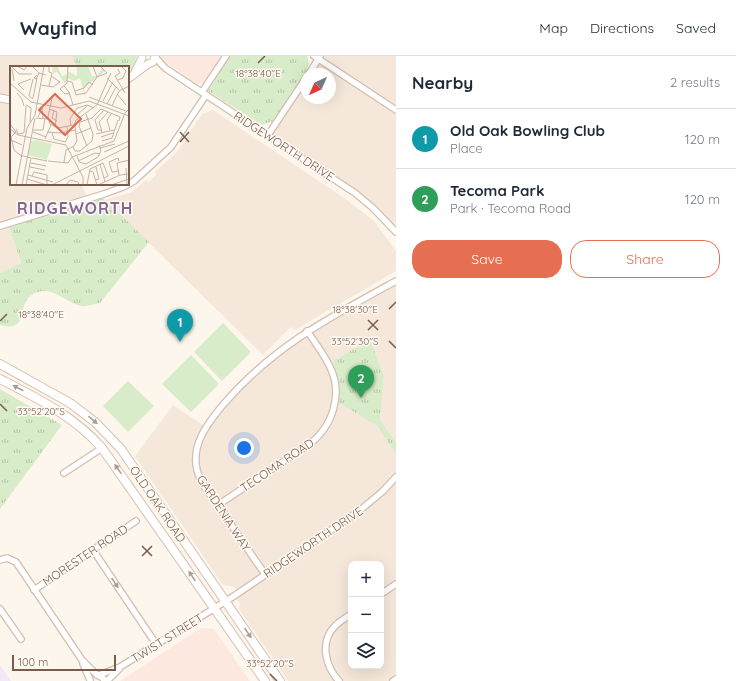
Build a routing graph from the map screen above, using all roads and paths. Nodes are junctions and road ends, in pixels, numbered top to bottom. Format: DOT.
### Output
graph roads {
  1 [pos="226,56"];
  2 [pos="142,57"];
  3 [pos="318,57"];
  4 [pos="152,60"];
  5 [pos="312,68"];
  6 [pos="135,73"];
  7 [pos="129,78"];
  8 [pos="300,87"];
  9 [pos="204,93"];
  10 [pos="0,98"];
  11 [pos="10,100"];
  12 [pos="396,110"];
  13 [pos="268,135"];
  14 [pos="129,183"];
  15 [pos="126,185"];
  16 [pos="0,226"];
  17 [pos="396,232"];
  18 [pos="396,281"];
  19 [pos="307,331"];
  20 [pos="0,364"];
  21 [pos="0,379"];
  22 [pos="102,448"];
  23 [pos="64,473"];
  24 [pos="396,477"];
  25 [pos="218,505"];
  26 [pos="136,521"];
  27 [pos="93,550"];
  28 [pos="0,560"];
  29 [pos="265,574"];
  30 [pos="396,584"];
  31 [pos="34,590"];
  32 [pos="384,592"];
  33 [pos="226,601"];
  34 [pos="0,608"];
  35 [pos="214,608"];
  36 [pos="348,616"];
  37 [pos="21,639"];
  38 [pos="156,644"];
  39 [pos="82,660"];
  40 [pos="120,667"];
  41 [pos="98,675"];
  42 [pos="396,679"];
  43 [pos="90,681"];
  44 [pos="106,681"];
  45 [pos="265,681"];
  46 [pos="280,681"];
  47 [pos="339,681"];
  48 [pos="393,681"];
  1 -- 9 [label="street"];
  2 -- 4 [label="street"];
  2 -- 6 [label="street"];
  3 -- 5 [label="street"];
  3 -- 12 [label="street"];
  4 -- 6 [label="street"];
  4 -- 9 [label="street, RIDGEWORTH DRIVE"];
  6 -- 7 [label="street"];
  8 -- 13 [label="street"];
  9 -- 13 [label="street, RIDGEWORTH DRIVE"];
  9 -- 14 [label="street"];
  10 -- 11 [label="street"];
  13 -- 17 [label="street, RIDGEWORTH DRIVE"];
  15 -- 16 [label="street"];
  18 -- 19 [label="street, GARDENIA WAY"];
  19 -- 25 [label="street, GARDENIA WAY"];
  19 -- 25 [label="street, TECOMA ROAD"];
  20 -- 33 [label="main road, OLD OAK ROAD, one-way"];
  22 -- 21 [label="main road, OLD OAK ROAD, one-way"];
  22 -- 23 [label="street"];
  35 -- 22 [label="main road, OLD OAK ROAD, one-way"];
  24 -- 29 [label="street, RIDGEWORTH DRIVE"];
  25 -- 29 [label="street, GARDENIA WAY"];
  26 -- 27 [label="street, MORESTER ROAD"];
  27 -- 31 [label="street, MORESTER ROAD"];
  27 -- 38 [label="street, one-way"];
  28 -- 31 [label="street"];
  29 -- 33 [label="street, RIDGEWORTH DRIVE"];
  30 -- 32 [label="street"];
  31 -- 39 [label="street"];
  33 -- 35 [label="street, RIDGEWORTH DRIVE"];
  33 -- 46 [label="main road, OLD OAK ROAD, one-way"];
  34 -- 37 [label="street"];
  35 -- 38 [label="street, TWIST STREET"];
  35 -- 45 [label="main road, OLD OAK ROAD"];
  36 -- 47 [label="street"];
  38 -- 40 [label="street, TWIST STREET"];
  39 -- 41 [label="street"];
  39 -- 43 [label="street"];
  40 -- 41 [label="street, TWIST STREET"];
  40 -- 44 [label="street, TWIST STREET"];
  41 -- 43 [label="street, TWIST STREET"];
  41 -- 44 [label="street"];
  42 -- 48 [label="street"];
}
